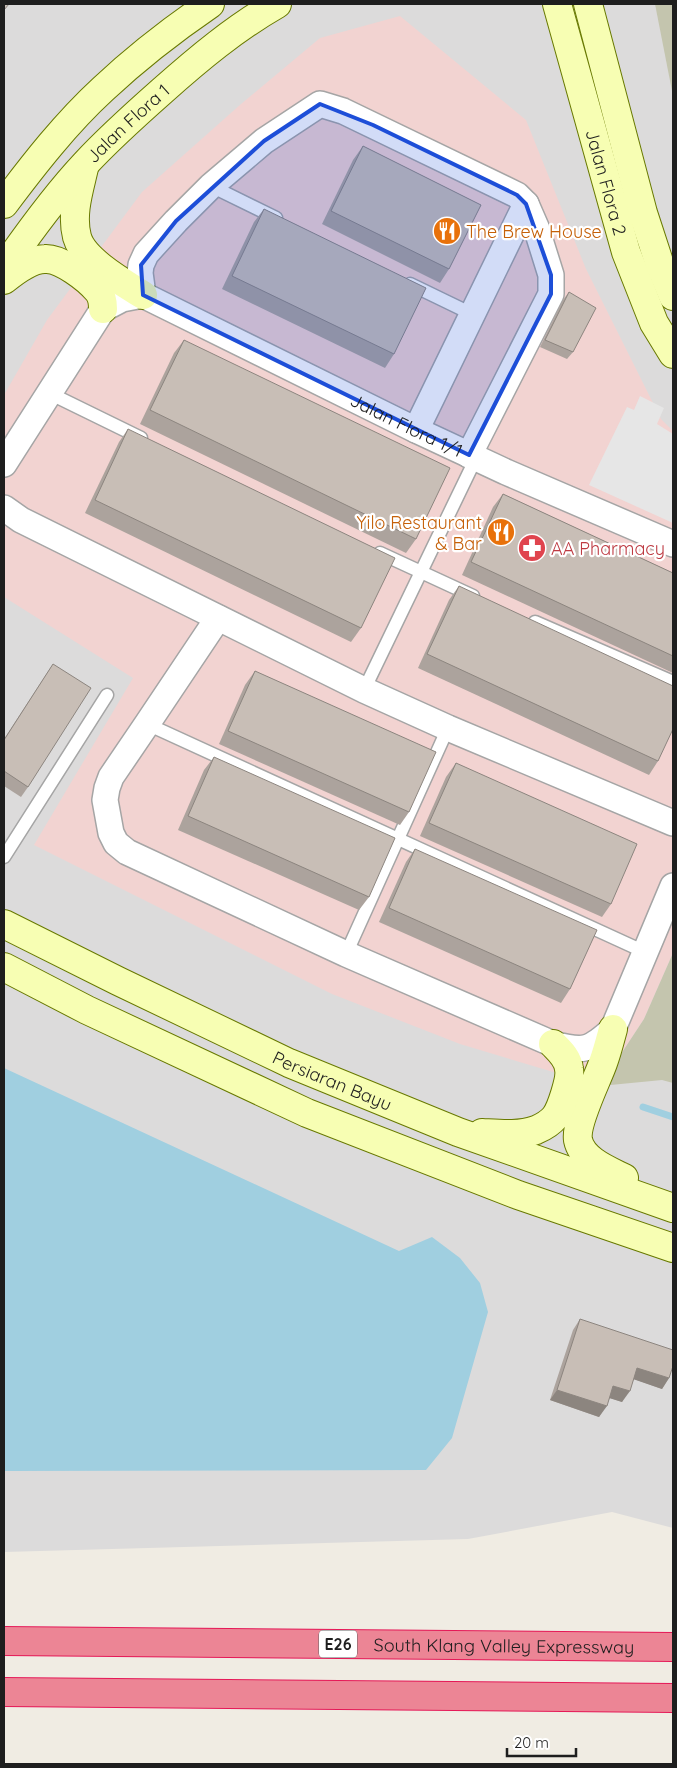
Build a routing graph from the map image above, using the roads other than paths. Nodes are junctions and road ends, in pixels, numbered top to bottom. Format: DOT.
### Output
graph roads {
  1 [pos="210,4"];
  2 [pos="277,4"];
  3 [pos="557,4"];
  4 [pos="588,4"];
  5 [pos="85,164"];
  6 [pos="211,186"];
  7 [pos="4,204"];
  8 [pos="526,204"];
  9 [pos="290,225"];
  10 [pos="4,268"];
  11 [pos="396,277"];
  12 [pos="4,280"];
  13 [pos="144,295"];
  14 [pos="673,296"];
  15 [pos="103,309"];
  16 [pos="472,314"];
  17 [pos="673,354"];
  18 [pos="49,393"];
  19 [pos="416,430"];
  20 [pos="151,442"];
  21 [pos="472,457"];
  22 [pos="4,464"];
  23 [pos="4,508"];
  24 [pos="673,544"];
  25 [pos="367,547"];
  26 [pos="421,573"];
  27 [pos="484,600"];
  28 [pos="520,616"];
  29 [pos="218,618"];
  30 [pos="673,682"];
  31 [pos="364,690"];
  32 [pos="107,695"];
  33 [pos="147,724"];
  34 [pos="448,728"];
  35 [pos="673,823"];
  36 [pos="398,839"];
  37 [pos="4,857"];
  38 [pos="673,886"];
  39 [pos="4,924"];
  40 [pos="645,952"];
  41 [pos="346,954"];
  42 [pos="4,967"];
  43 [pos="613,1029"];
  44 [pos="553,1044"];
  45 [pos="458,1132"];
  46 [pos="673,1208"];
  47 [pos="673,1248"];
  48 [pos="4,1641"];
  49 [pos="673,1647"];
  50 [pos="4,1692"];
  51 [pos="673,1698"];
  1 -- 7 [label="main road"];
  2 -- 5 [label="main road, Jalan Flora 1"];
  3 -- 17 [label="main road, Jalan Flora 2"];
  4 -- 14 [label="main road, Jalan Flora 2"];
  5 -- 10 [label="main road, Jalan Flora 1"];
  5 -- 13 [label="main road"];
  6 -- 8 [label="street"];
  6 -- 9 [label="lane"];
  6 -- 13 [label="street"];
  8 -- 16 [label="street"];
  8 -- 21 [label="street"];
  11 -- 16 [label="lane"];
  12 -- 15 [label="main road"];
  13 -- 15 [label="street"];
  13 -- 19 [label="street, Jalan Flora 1/1"];
  15 -- 18 [label="street"];
  16 -- 19 [label="street"];
  18 -- 20 [label="lane"];
  18 -- 22 [label="street"];
  19 -- 21 [label="street, Jalan Flora 1/1"];
  21 -- 24 [label="street, Jalan Flora 1/1"];
  21 -- 26 [label="lane"];
  23 -- 29 [label="street"];
  25 -- 26 [label="lane"];
  26 -- 27 [label="lane"];
  26 -- 31 [label="lane"];
  28 -- 30 [label="lane"];
  29 -- 31 [label="street"];
  29 -- 33 [label="street"];
  31 -- 34 [label="street"];
  32 -- 37 [label="lane"];
  33 -- 36 [label="lane"];
  33 -- 41 [label="street"];
  34 -- 35 [label="street"];
  34 -- 36 [label="lane"];
  36 -- 40 [label="lane"];
  36 -- 41 [label="lane"];
  38 -- 40 [label="street"];
  39 -- 45 [label="main road, Persiaran Bayu"];
  40 -- 43 [label="street"];
  41 -- 44 [label="street"];
  42 -- 47 [label="main road"];
  43 -- 44 [label="street"];
  43 -- 46 [label="main road"];
  44 -- 45 [label="main road"];
  45 -- 46 [label="main road, Persiaran Bayu"];
  48 -- 49 [label="highway, South Klang Valley Expressway / E26"];
  50 -- 51 [label="highway"];
}
